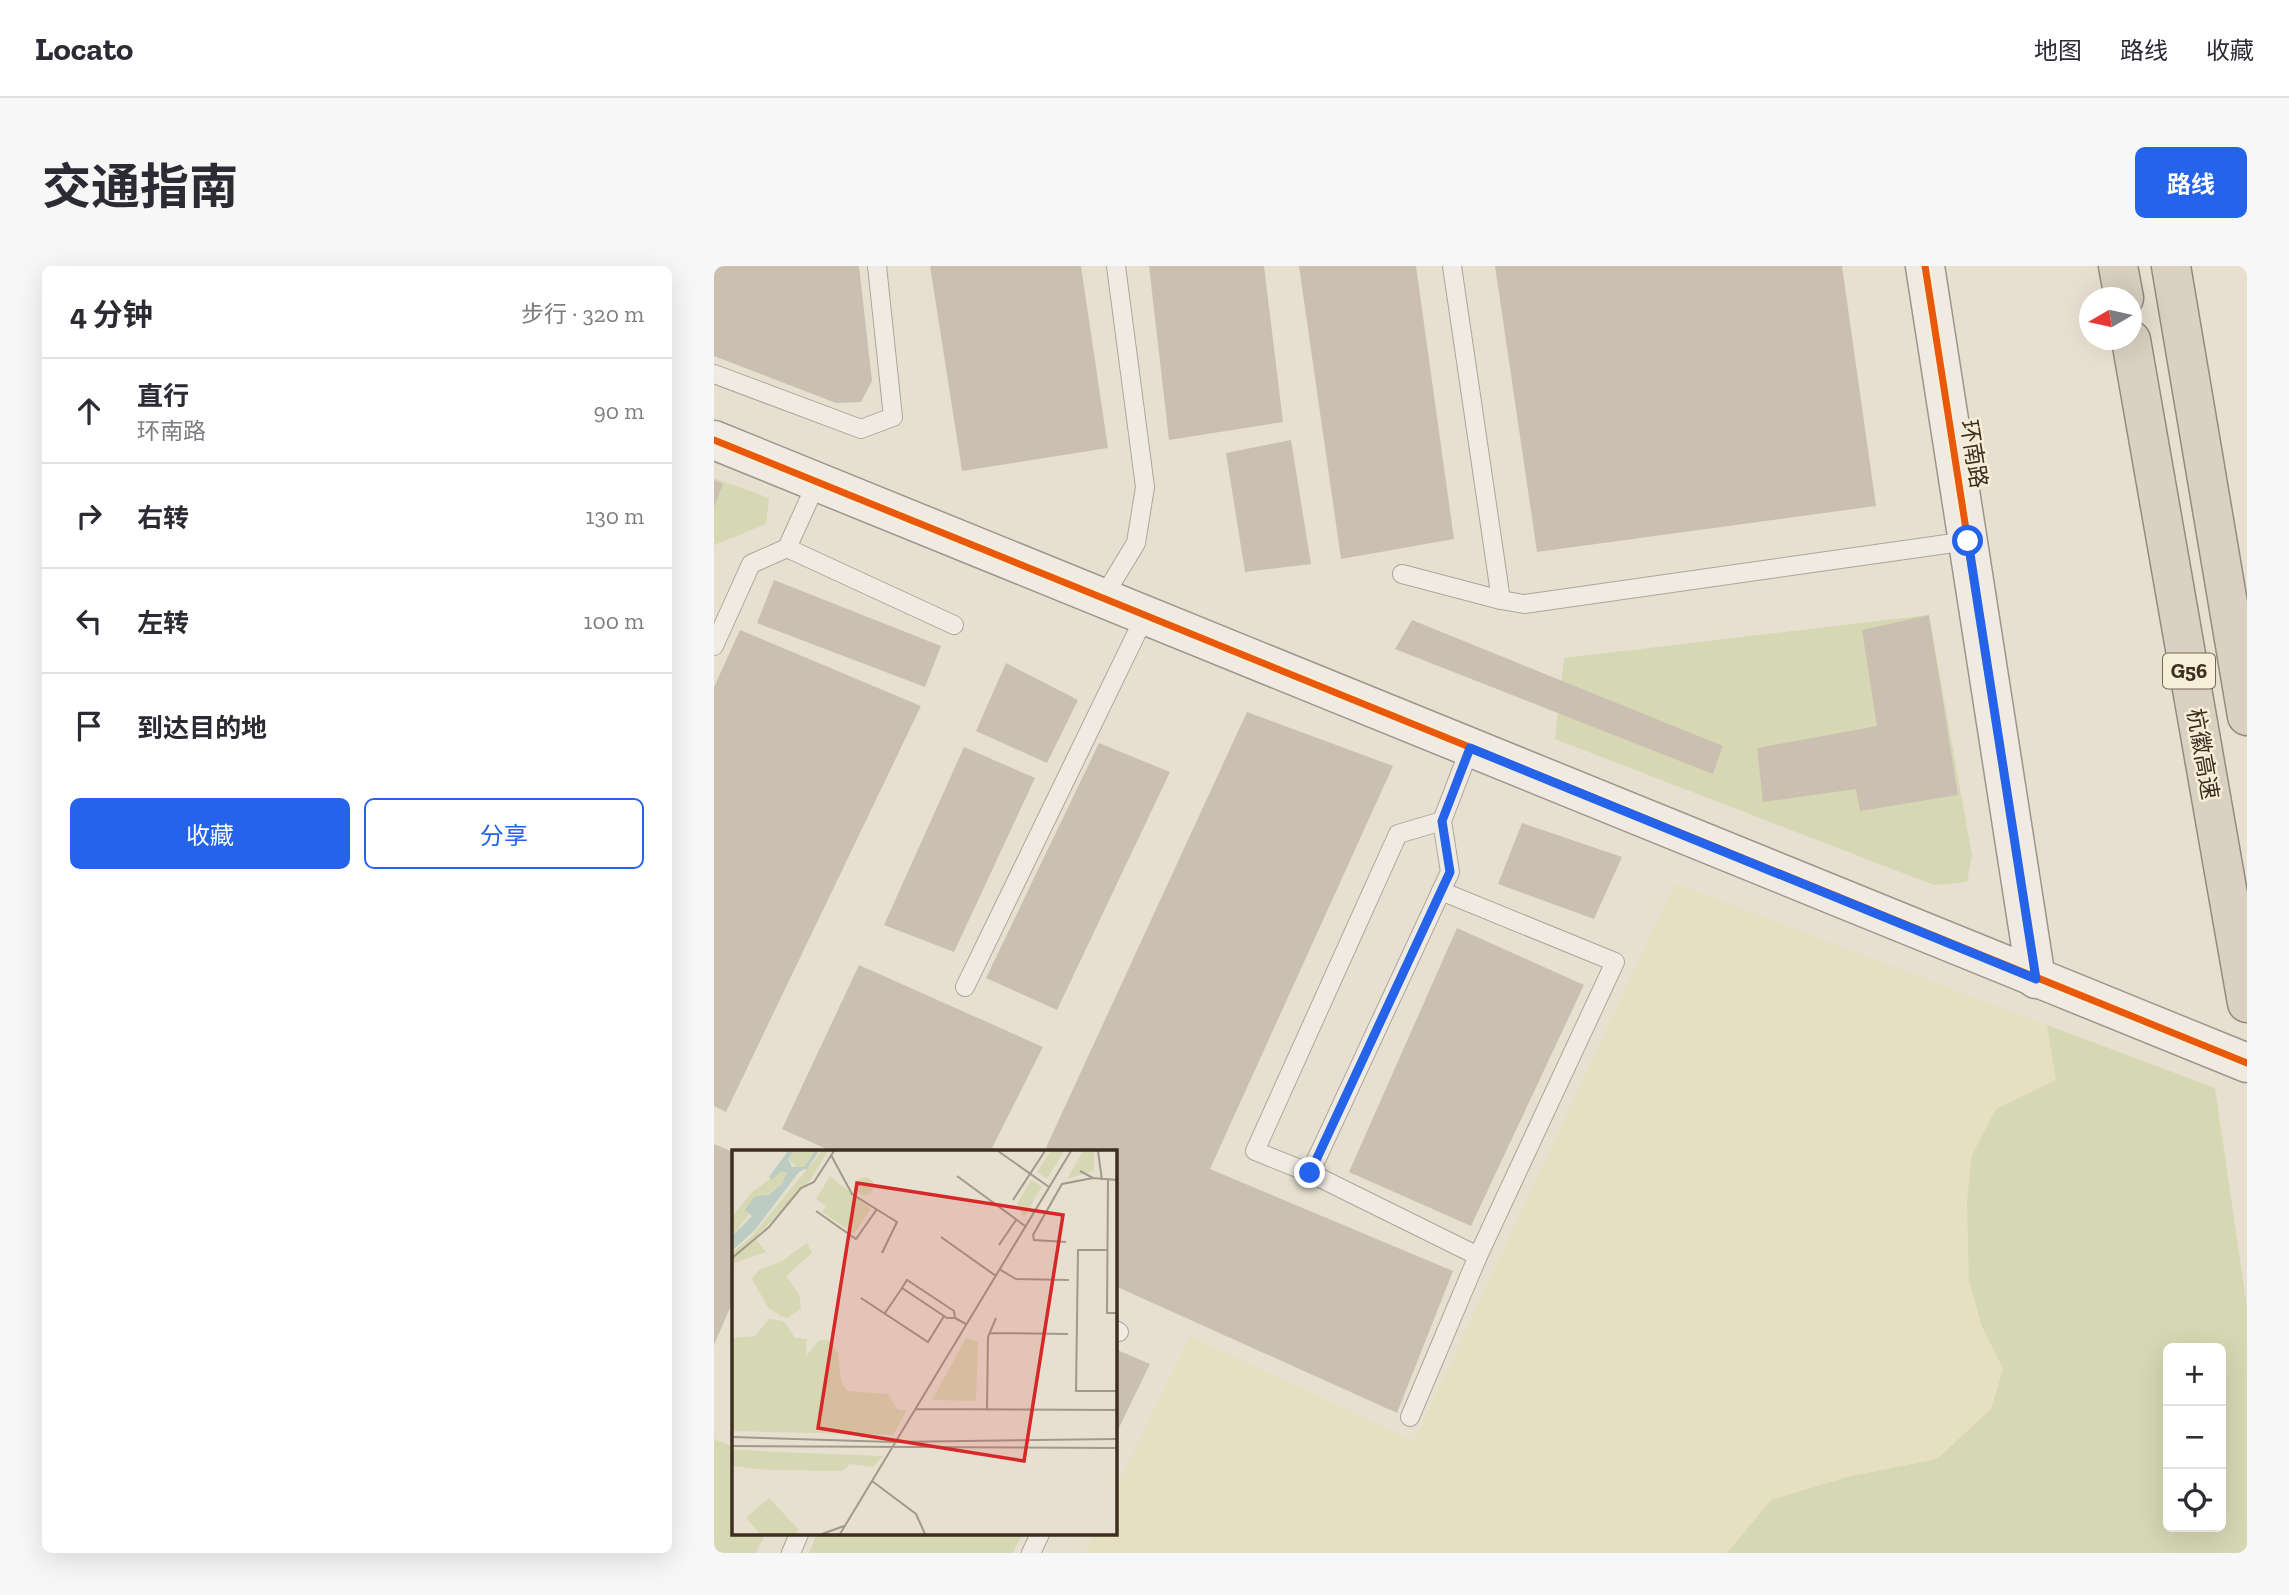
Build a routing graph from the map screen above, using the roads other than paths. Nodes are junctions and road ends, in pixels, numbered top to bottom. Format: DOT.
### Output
graph roads {
  1 [pos="877,266"];
  2 [pos="1116,266"];
  3 [pos="1452,266"];
  4 [pos="1925,266"];
  5 [pos="2118,266"];
  6 [pos="2171,266"];
  7 [pos="2122,287"];
  8 [pos="2133,350"];
  9 [pos="714,374"];
  10 [pos="714,440"];
  11 [pos="817,482"];
  12 [pos="1968,541"];
  13 [pos="787,548"];
  14 [pos="1402,574"];
  15 [pos="1102,599"];
  16 [pos="1501,600"];
  17 [pos="1144,616"];
  18 [pos="954,625"];
  19 [pos="714,646"];
  20 [pos="2247,716"];
  21 [pos="1470,748"];
  22 [pos="1442,821"];
  23 [pos="1441,891"];
  24 [pos="2036,979"];
  25 [pos="965,987"];
  26 [pos="2247,1003"];
  27 [pos="2247,1063"];
  28 [pos="1310,1173"];
  29 [pos="1478,1256"];
  30 [pos="1410,1417"];
  31 [pos="798,1536"];
  32 [pos="1039,1536"];
  33 [pos="791,1553"];
  34 [pos="1031,1553"];
  1 -- 9 [label="lane"];
  2 -- 15 [label="lane"];
  3 -- 16 [label="lane"];
  4 -- 12 [label="street, 环南路"];
  5 -- 7 [label="highway"];
  6 -- 20 [label="highway, G56"];
  8 -- 26 [label="highway, 杭徽高速 / G56"];
  10 -- 11 [label="street"];
  11 -- 13 [label="lane"];
  11 -- 15 [label="street"];
  12 -- 16 [label="lane"];
  12 -- 24 [label="street, 环南路"];
  13 -- 18 [label="lane"];
  13 -- 19 [label="lane"];
  14 -- 16 [label="lane"];
  15 -- 17 [label="street"];
  17 -- 21 [label="street"];
  17 -- 25 [label="lane"];
  21 -- 22 [label="lane"];
  21 -- 24 [label="street"];
  22 -- 23 [label="lane"];
  22 -- 28 [label="lane"];
  23 -- 28 [label="lane"];
  23 -- 29 [label="lane"];
  24 -- 27 [label="street"];
  28 -- 29 [label="lane"];
  29 -- 30 [label="lane"];
  31 -- 33 [label="lane"];
  32 -- 34 [label="lane"];
}
